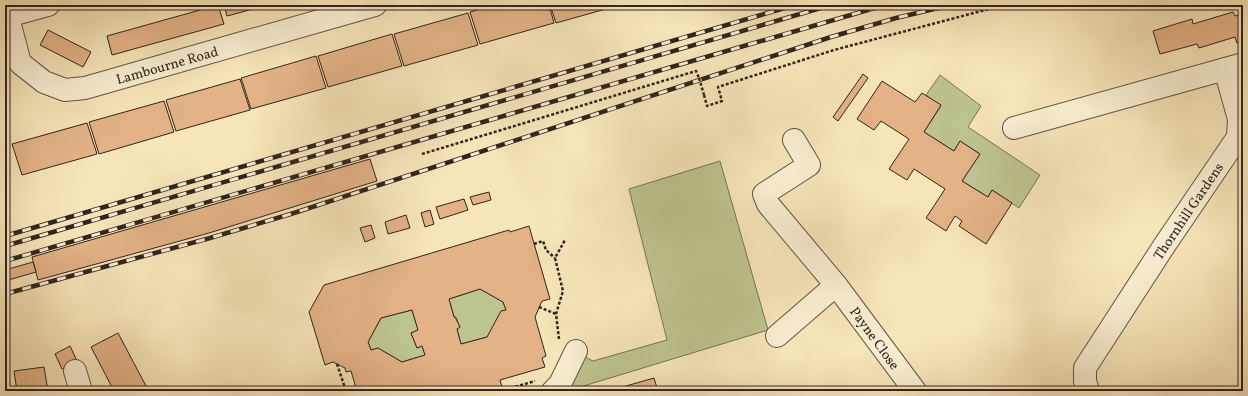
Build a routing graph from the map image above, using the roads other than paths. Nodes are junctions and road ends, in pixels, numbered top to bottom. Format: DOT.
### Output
graph roads {
  1 [pos="48,5"];
  2 [pos="375,5"];
  3 [pos="6,11"];
  4 [pos="1234,66"];
  5 [pos="13,67"];
  6 [pos="1014,128"];
  7 [pos="794,140"];
  8 [pos="836,285"];
  9 [pos="777,336"];
  10 [pos="568,347"];
  11 [pos="548,385"];
  12 [pos="915,391"];
  13 [pos="1088,391"];
  1 -- 3 [label="street"];
  2 -- 5 [label="street, Lambourne Road"];
  3 -- 5 [label="street, Lambourne Road"];
  4 -- 6 [label="street, Thornhill Gardens"];
  4 -- 13 [label="street, Thornhill Gardens"];
  7 -- 8 [label="street, Payne Close"];
  8 -- 9 [label="street"];
  8 -- 12 [label="street, Payne Close"];
  10 -- 11 [label="street"];
}
